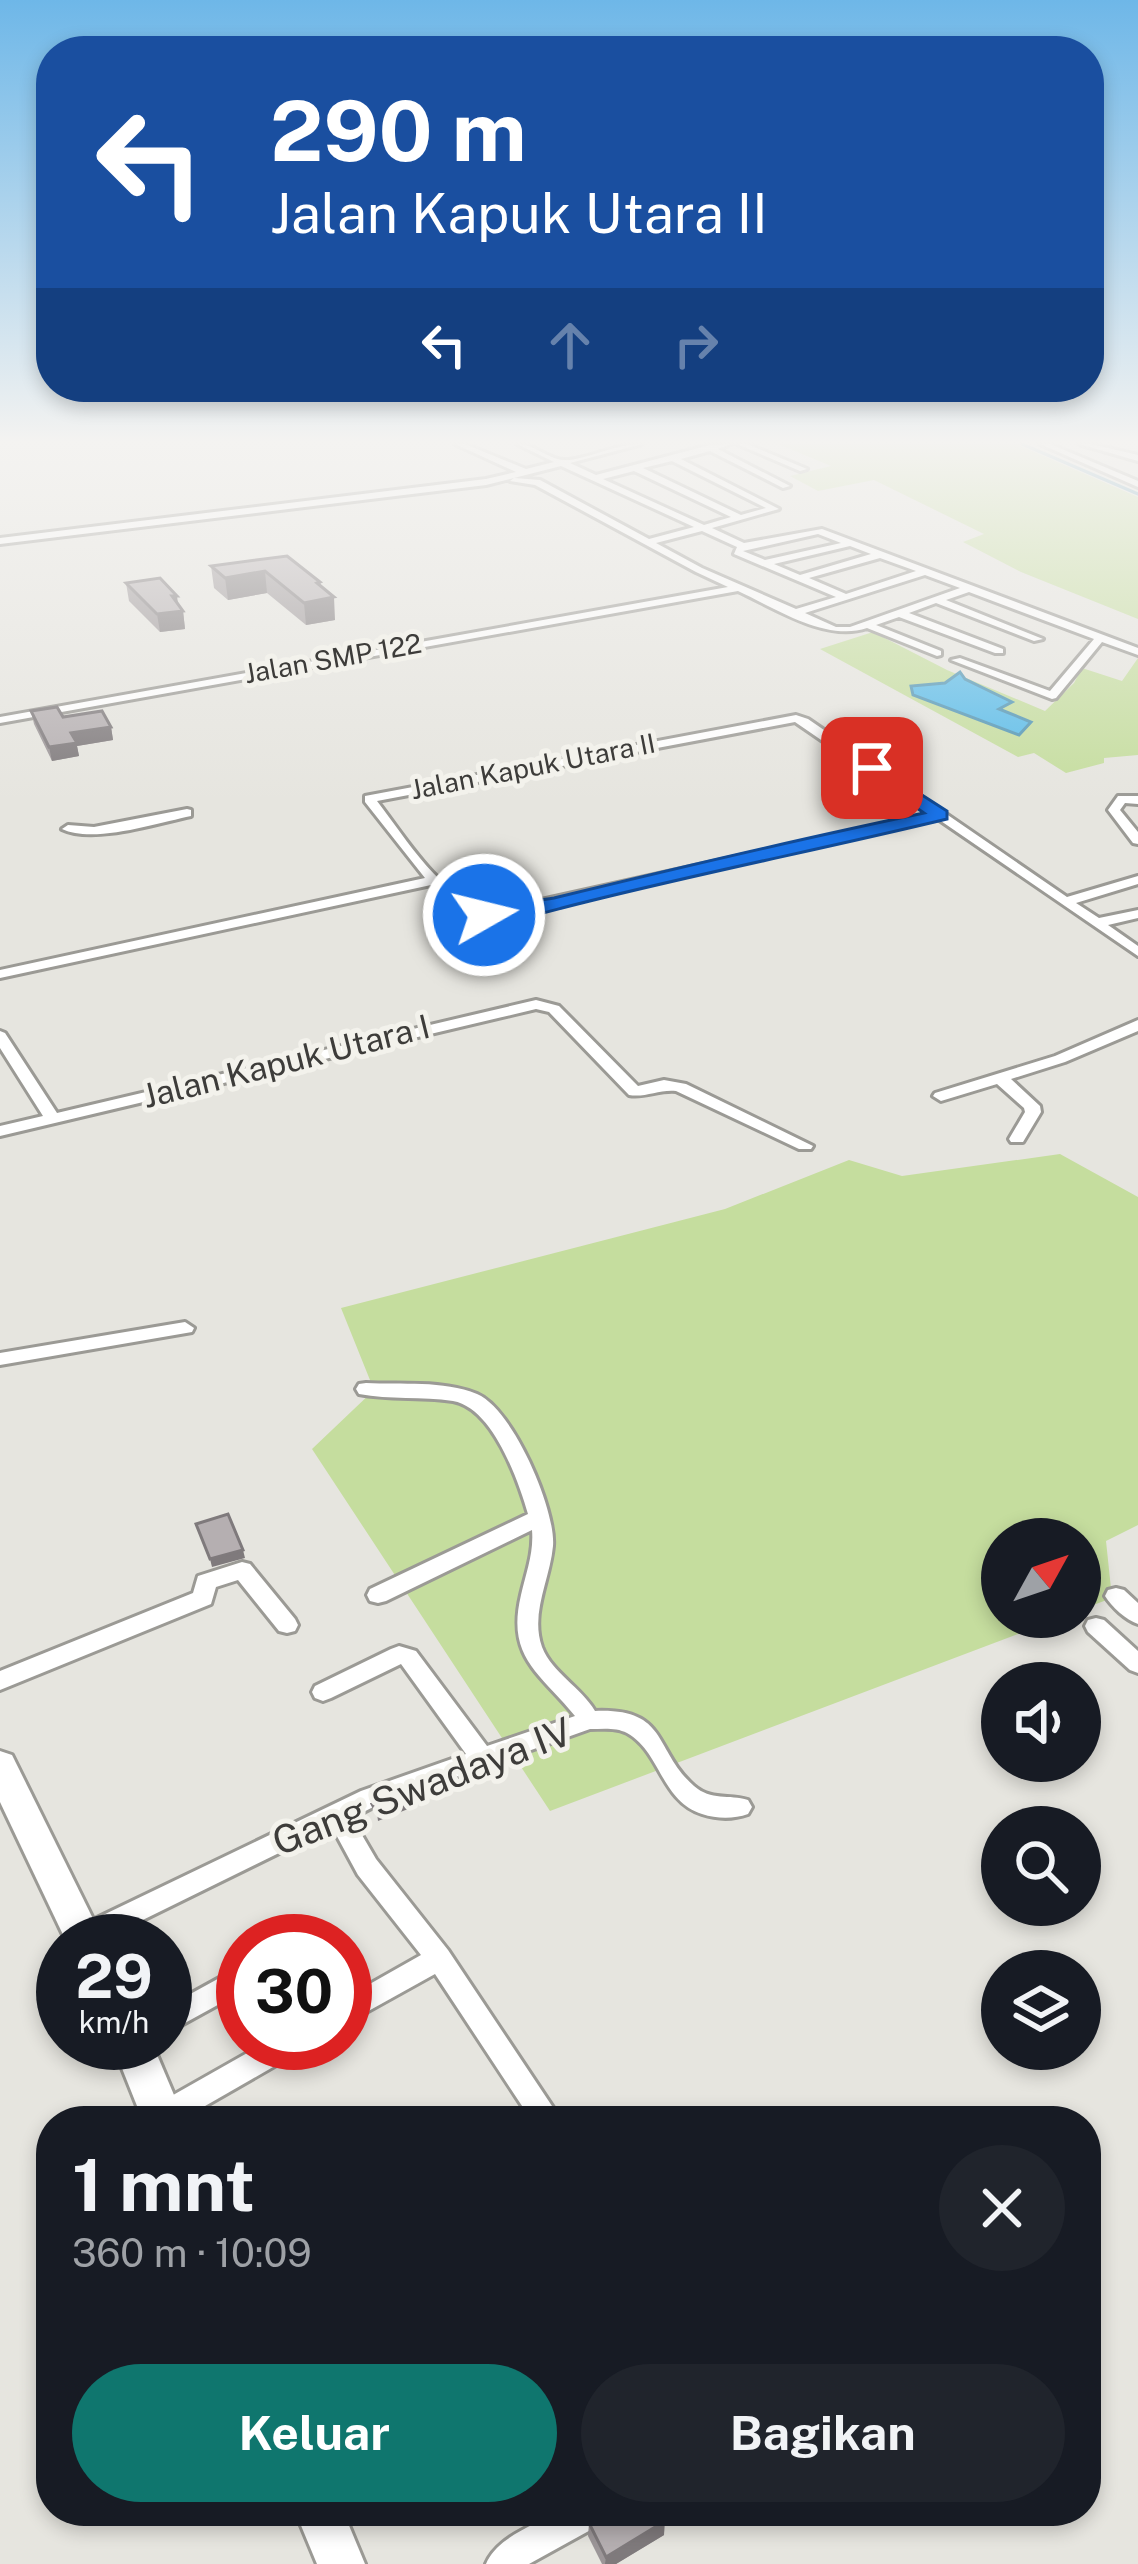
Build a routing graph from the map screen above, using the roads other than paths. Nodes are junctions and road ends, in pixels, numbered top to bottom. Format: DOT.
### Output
graph roads {
  1 [pos="690,564"];
  2 [pos="767,564"];
  3 [pos="849,564"];
  4 [pos="907,564"];
  5 [pos="926,571"];
  6 [pos="800,578"];
  7 [pos="737,588"];
  8 [pos="970,588"];
  9 [pos="845,597"];
  10 [pos="936,600"];
  11 [pos="898,613"];
  12 [pos="796,614"];
  13 [pos="1059,622"];
  14 [pos="866,625"];
  15 [pos="1100,638"];
  16 [pos="999,651"];
  17 [pos="1138,652"];
  18 [pos="937,653"];
  19 [pos="956,660"];
  20 [pos="0,720"];
  21 [pos="1138,800"];
  22 [pos="187,813"];
  23 [pos="940,815"];
  24 [pos="68,829"];
  25 [pos="1138,839"];
  26 [pos="1138,880"];
  27 [pos="429,881"];
  28 [pos="1067,901"];
  29 [pos="1138,914"];
  30 [pos="484,915"];
  31 [pos="1097,923"];
  32 [pos="497,934"];
  33 [pos="1138,952"];
  34 [pos="0,974"];
  35 [pos="1138,1025"];
  36 [pos="0,1036"];
  37 [pos="999,1077"];
  38 [pos="940,1096"];
  39 [pos="52,1118"];
  40 [pos="0,1131"];
  41 [pos="1017,1139"];
  42 [pos="805,1146"];
  43 [pos="185,1328"];
  44 [pos="0,1359"];
  45 [pos="366,1388"];
  46 [pos="541,1517"];
  47 [pos="378,1595"];
  48 [pos="1116,1596"];
  49 [pos="1138,1616"];
  50 [pos="287,1624"];
  51 [pos="1101,1631"];
  52 [pos="1138,1664"];
  53 [pos="0,1681"];
  54 [pos="323,1692"];
  55 [pos="589,1720"];
  56 [pos="481,1756"];
  57 [pos="0,1765"];
  58 [pos="740,1807"];
  59 [pos="337,1814"];
  60 [pos="72,1914"];
  61 [pos="135,1914"];
  62 [pos="439,1958"];
  63 [pos="372,1996"];
  64 [pos="143,2070"];
  65 [pos="244,2070"];
  66 [pos="158,2106"];
  67 [pos="183,2106"];
  68 [pos="538,2106"];
  69 [pos="326,2526"];
  70 [pos="565,2526"];
  71 [pos="340,2564"];
  72 [pos="502,2564"];
  1 -- 7 [label="street"];
  2 -- 6 [label="street"];
  3 -- 6 [label="street"];
  4 -- 5 [label="street"];
  5 -- 8 [label="street"];
  5 -- 9 [label="street"];
  6 -- 9 [label="street"];
  7 -- 12 [label="street"];
  7 -- 20 [label="street, Jalan SMP 122"];
  8 -- 10 [label="street"];
  8 -- 13 [label="street"];
  9 -- 12 [label="street"];
  10 -- 11 [label="street"];
  10 -- 13 [label="street"];
  11 -- 14 [label="street"];
  11 -- 16 [label="street"];
  12 -- 14 [label="street"];
  13 -- 15 [label="street"];
  14 -- 18 [label="street"];
  15 -- 17 [label="street"];
  15 -- 19 [label="street"];
  21 -- 25 [label="street"];
  22 -- 24 [label="street"];
  23 -- 27 [label="street, Jalan Kapuk Utara II"];
  23 -- 28 [label="street, Jalan Kapuk Utara II"];
  23 -- 30 [label="street"];
  26 -- 28 [label="street"];
  27 -- 30 [label="street, Jalan Kapuk Utara II"];
  27 -- 34 [label="street"];
  28 -- 31 [label="street, Jalan Kapuk Utara II"];
  29 -- 31 [label="street"];
  30 -- 32 [label="street"];
  31 -- 33 [label="street, Jalan Kapuk Utara II"];
  35 -- 37 [label="street"];
  36 -- 39 [label="street"];
  37 -- 38 [label="street"];
  37 -- 41 [label="street"];
  39 -- 40 [label="street, Jalan Kapuk Utara I"];
  39 -- 42 [label="street, Jalan Kapuk Utara I"];
  43 -- 44 [label="street"];
  45 -- 46 [label="street"];
  46 -- 47 [label="street"];
  46 -- 55 [label="street"];
  48 -- 49 [label="street"];
  50 -- 53 [label="street"];
  51 -- 52 [label="street"];
  54 -- 56 [label="street"];
  55 -- 56 [label="street, Gang Swadaya IV"];
  55 -- 58 [label="street, Gang Swadaya IV"];
  56 -- 59 [label="street, Gang Swadaya IV"];
  57 -- 60 [label="main road"];
  59 -- 61 [label="street, Gang Swadaya IV"];
  59 -- 62 [label="street"];
  62 -- 63 [label="street"];
  62 -- 68 [label="street"];
  64 -- 66 [label="main road"];
  65 -- 67 [label="street"];
  69 -- 71 [label="main road"];
  70 -- 72 [label="street"];
}
